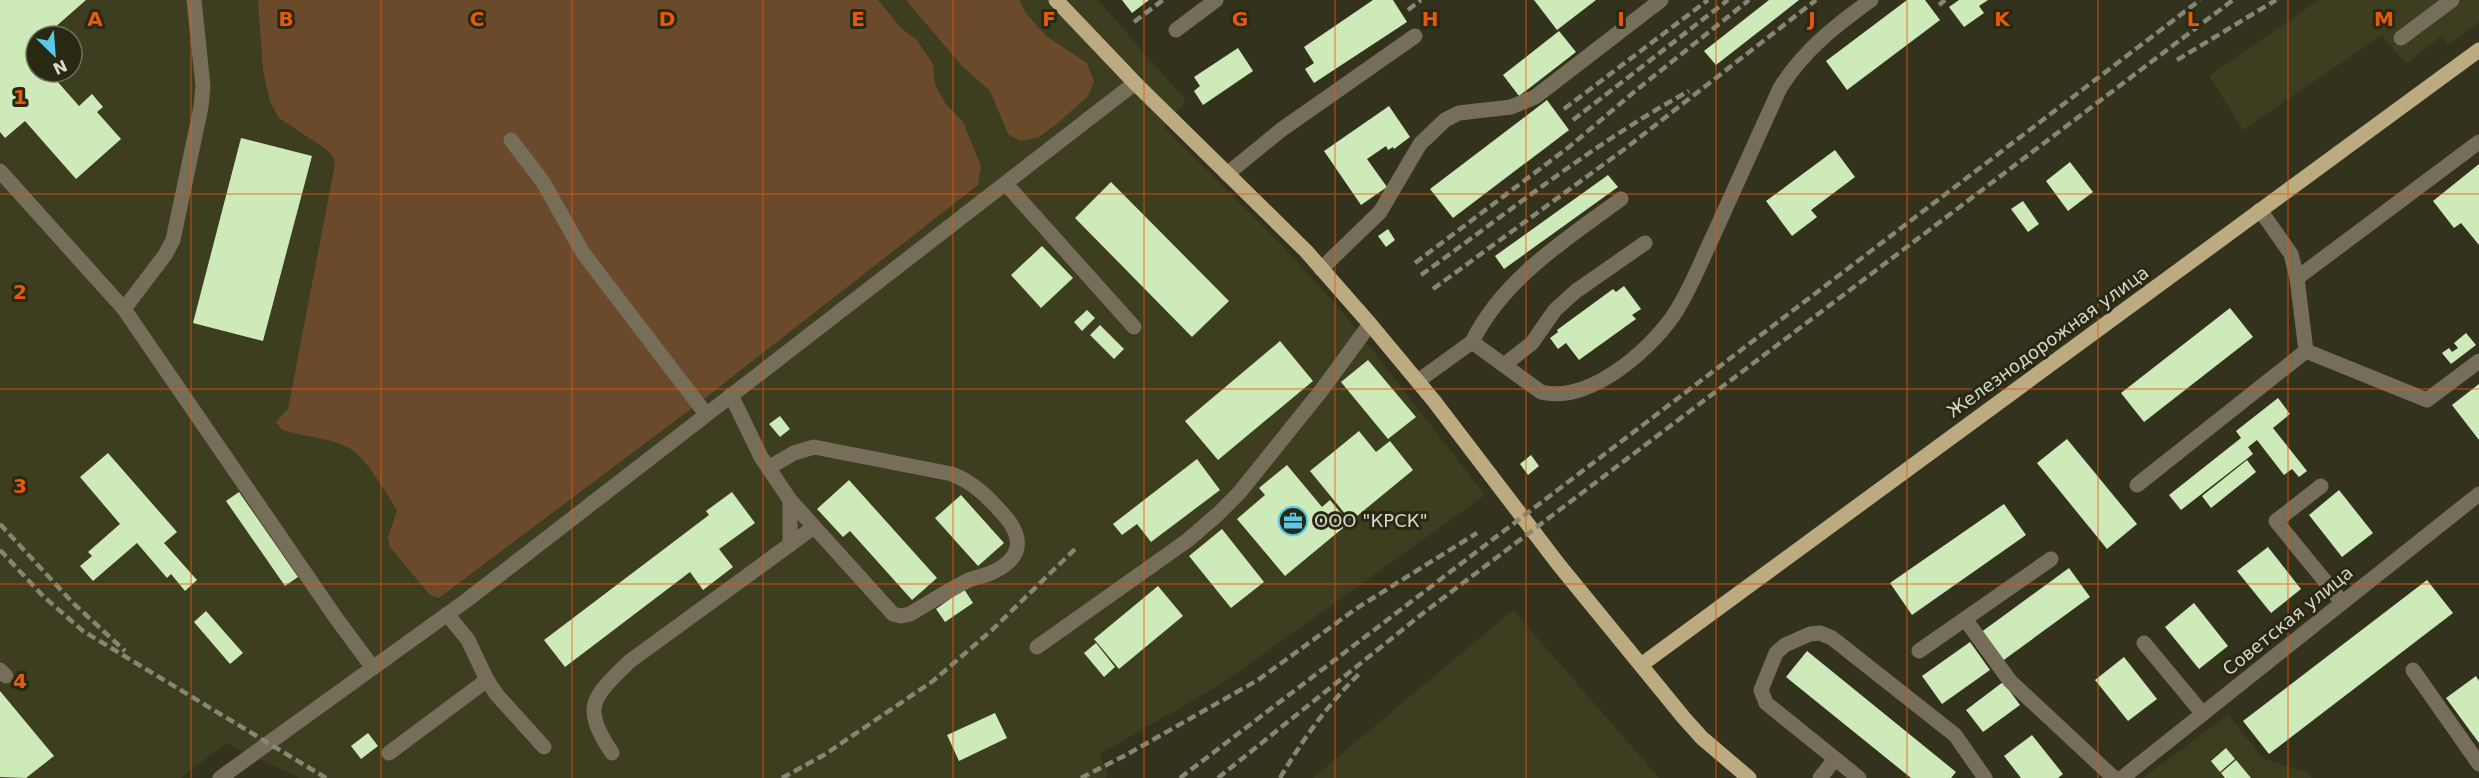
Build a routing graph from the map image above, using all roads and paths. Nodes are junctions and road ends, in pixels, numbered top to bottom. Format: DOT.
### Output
graph roads {
  1 [pos="194,0"];
  2 [pos="1216,0"];
  3 [pos="1660,0"];
  4 [pos="1871,0"];
  5 [pos="2452,0"];
  6 [pos="1062,2"];
  7 [pos="1176,30"];
  8 [pos="1415,36"];
  9 [pos="2401,38"];
  10 [pos="2477,55"];
  11 [pos="1135,83"];
  12 [pos="511,141"];
  13 [pos="2479,142"];
  14 [pos="0,171"];
  15 [pos="1227,174"];
  16 [pos="1006,184"];
  17 [pos="1621,198"];
  18 [pos="2260,210"];
  19 [pos="1645,243"];
  20 [pos="1321,269"];
  21 [pos="2297,278"];
  22 [pos="124,309"];
  23 [pos="1370,324"];
  24 [pos="1134,327"];
  25 [pos="1472,342"];
  26 [pos="2306,351"];
  27 [pos="2479,361"];
  28 [pos="1504,364"];
  29 [pos="1418,381"];
  30 [pos="731,395"];
  31 [pos="706,414"];
  32 [pos="768,468"];
  33 [pos="2137,485"];
  34 [pos="2321,486"];
  35 [pos="2479,494"];
  36 [pos="790,500"];
  37 [pos="814,527"];
  38 [pos="790,545"];
  39 [pos="2051,559"];
  40 [pos="2342,602"];
  41 [pos="447,614"];
  42 [pos="1965,619"];
  43 [pos="2144,644"];
  44 [pos="1037,647"];
  45 [pos="1919,651"];
  46 [pos="1641,666"];
  47 [pos="373,668"];
  48 [pos="2413,670"];
  49 [pos="487,680"];
  50 [pos="2203,714"];
  51 [pos="544,747"];
  52 [pos="389,753"];
  53 [pos="612,753"];
  54 [pos="1835,759"];
  55 [pos="2479,764"];
  56 [pos="220,778"];
  57 [pos="1749,778"];
  58 [pos="1820,778"];
  59 [pos="1859,778"];
  60 [pos="1985,778"];
  61 [pos="2114,778"];
  62 [pos="2122,778"];
  1 -- 22 [label="street"];
  2 -- 7 [label="street"];
  3 -- 20 [label="street"];
  4 -- 28 [label="street"];
  5 -- 9 [label="street"];
  6 -- 11 [label="main road"];
  8 -- 15 [label="street"];
  10 -- 18 [label="main road, Железнодорожная улица"];
  11 -- 15 [label="main road"];
  11 -- 16 [label="street"];
  12 -- 31 [label="street"];
  13 -- 21 [label="street"];
  14 -- 22 [label="street"];
  15 -- 20 [label="main road"];
  16 -- 24 [label="street"];
  16 -- 30 [label="street"];
  17 -- 25 [label="street"];
  18 -- 21 [label="street"];
  18 -- 46 [label="main road, Железнодорожная улица"];
  19 -- 28 [label="street"];
  20 -- 23 [label="main road"];
  21 -- 26 [label="street"];
  22 -- 47 [label="street"];
  23 -- 29 [label="main road"];
  23 -- 44 [label="street"];
  25 -- 28 [label="street"];
  25 -- 29 [label="street"];
  26 -- 27 [label="street"];
  26 -- 33 [label="street"];
  29 -- 46 [label="main road"];
  30 -- 31 [label="street"];
  30 -- 32 [label="street"];
  31 -- 41 [label="street"];
  32 -- 36 [label="street"];
  32 -- 37 [label="street"];
  34 -- 40 [label="street"];
  35 -- 40 [label="street, Советская улица"];
  36 -- 37 [label="street"];
  36 -- 38 [label="street"];
  37 -- 38 [label="street"];
  38 -- 53 [label="street"];
  39 -- 42 [label="street"];
  40 -- 50 [label="street, Советская улица"];
  41 -- 47 [label="street"];
  41 -- 49 [label="street"];
  42 -- 45 [label="street"];
  42 -- 61 [label="street"];
  43 -- 50 [label="street"];
  46 -- 57 [label="main road"];
  47 -- 56 [label="street"];
  48 -- 55 [label="street"];
  49 -- 51 [label="street"];
  49 -- 52 [label="street"];
  50 -- 62 [label="street, Советская улица"];
  54 -- 58 [label="street"];
  54 -- 59 [label="street"];
  54 -- 60 [label="street"];
}
